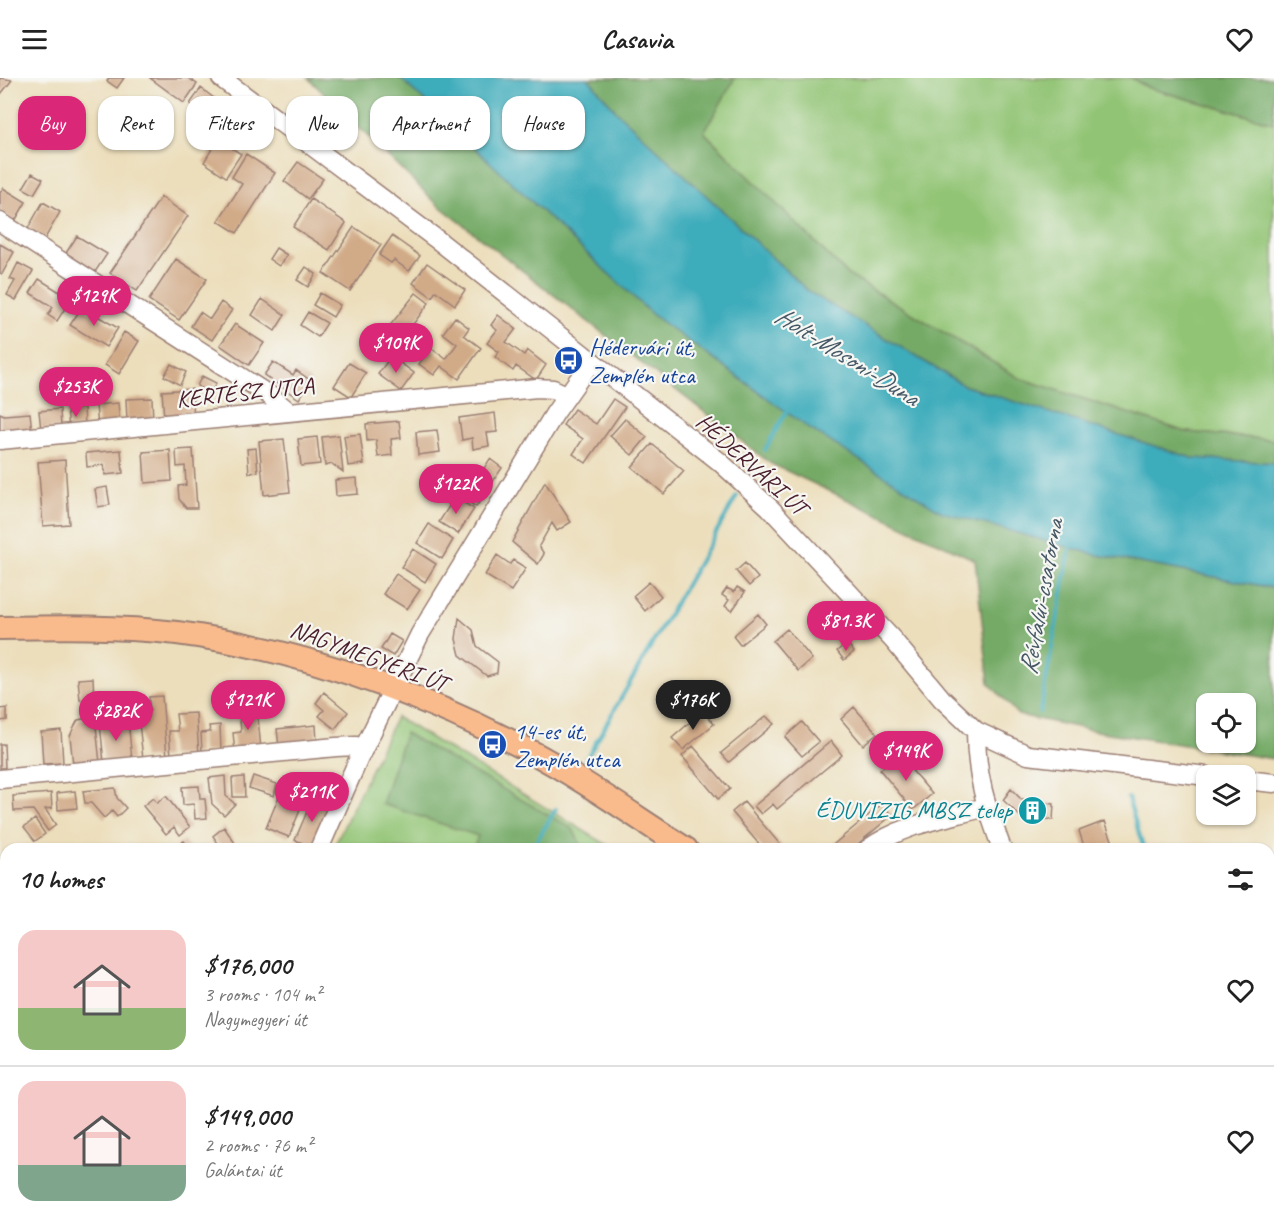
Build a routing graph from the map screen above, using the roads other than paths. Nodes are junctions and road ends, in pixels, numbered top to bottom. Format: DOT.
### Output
graph roads {
  1 [pos="221,78"];
  2 [pos="0,222"];
  3 [pos="591,362"];
  4 [pos="566,395"];
  5 [pos="288,411"];
  6 [pos="0,440"];
  7 [pos="0,628"];
  8 [pos="395,689"];
  9 [pos="976,730"];
  10 [pos="364,748"];
  11 [pos="1196,775"];
  12 [pos="0,779"];
  13 [pos="1256,781"];
  14 [pos="1274,783"];
  15 [pos="986,807"];
  16 [pos="322,843"];
  17 [pos="676,843"];
  18 [pos="876,843"];
  19 [pos="1000,843"];
  1 -- 3 [label="street, HÉDERVÁRI ÚT"];
  2 -- 5 [label="street"];
  3 -- 4 [label="street"];
  3 -- 9 [label="street, HÉDERVÁRI ÚT"];
  4 -- 5 [label="street, KERTÉSZ UTCA"];
  4 -- 8 [label="street"];
  5 -- 6 [label="street, KERTÉSZ UTCA"];
  7 -- 8 [label="main road, NAGYMEGYERI ÚT"];
  8 -- 10 [label="street"];
  8 -- 17 [label="main road, NAGYMEGYERI ÚT"];
  9 -- 11 [label="street, HÉDERVÁRI ÚT"];
  9 -- 15 [label="street"];
  10 -- 12 [label="street"];
  10 -- 16 [label="street"];
  13 -- 14 [label="street"];
  15 -- 18 [label="street"];
  15 -- 19 [label="street"];
}
